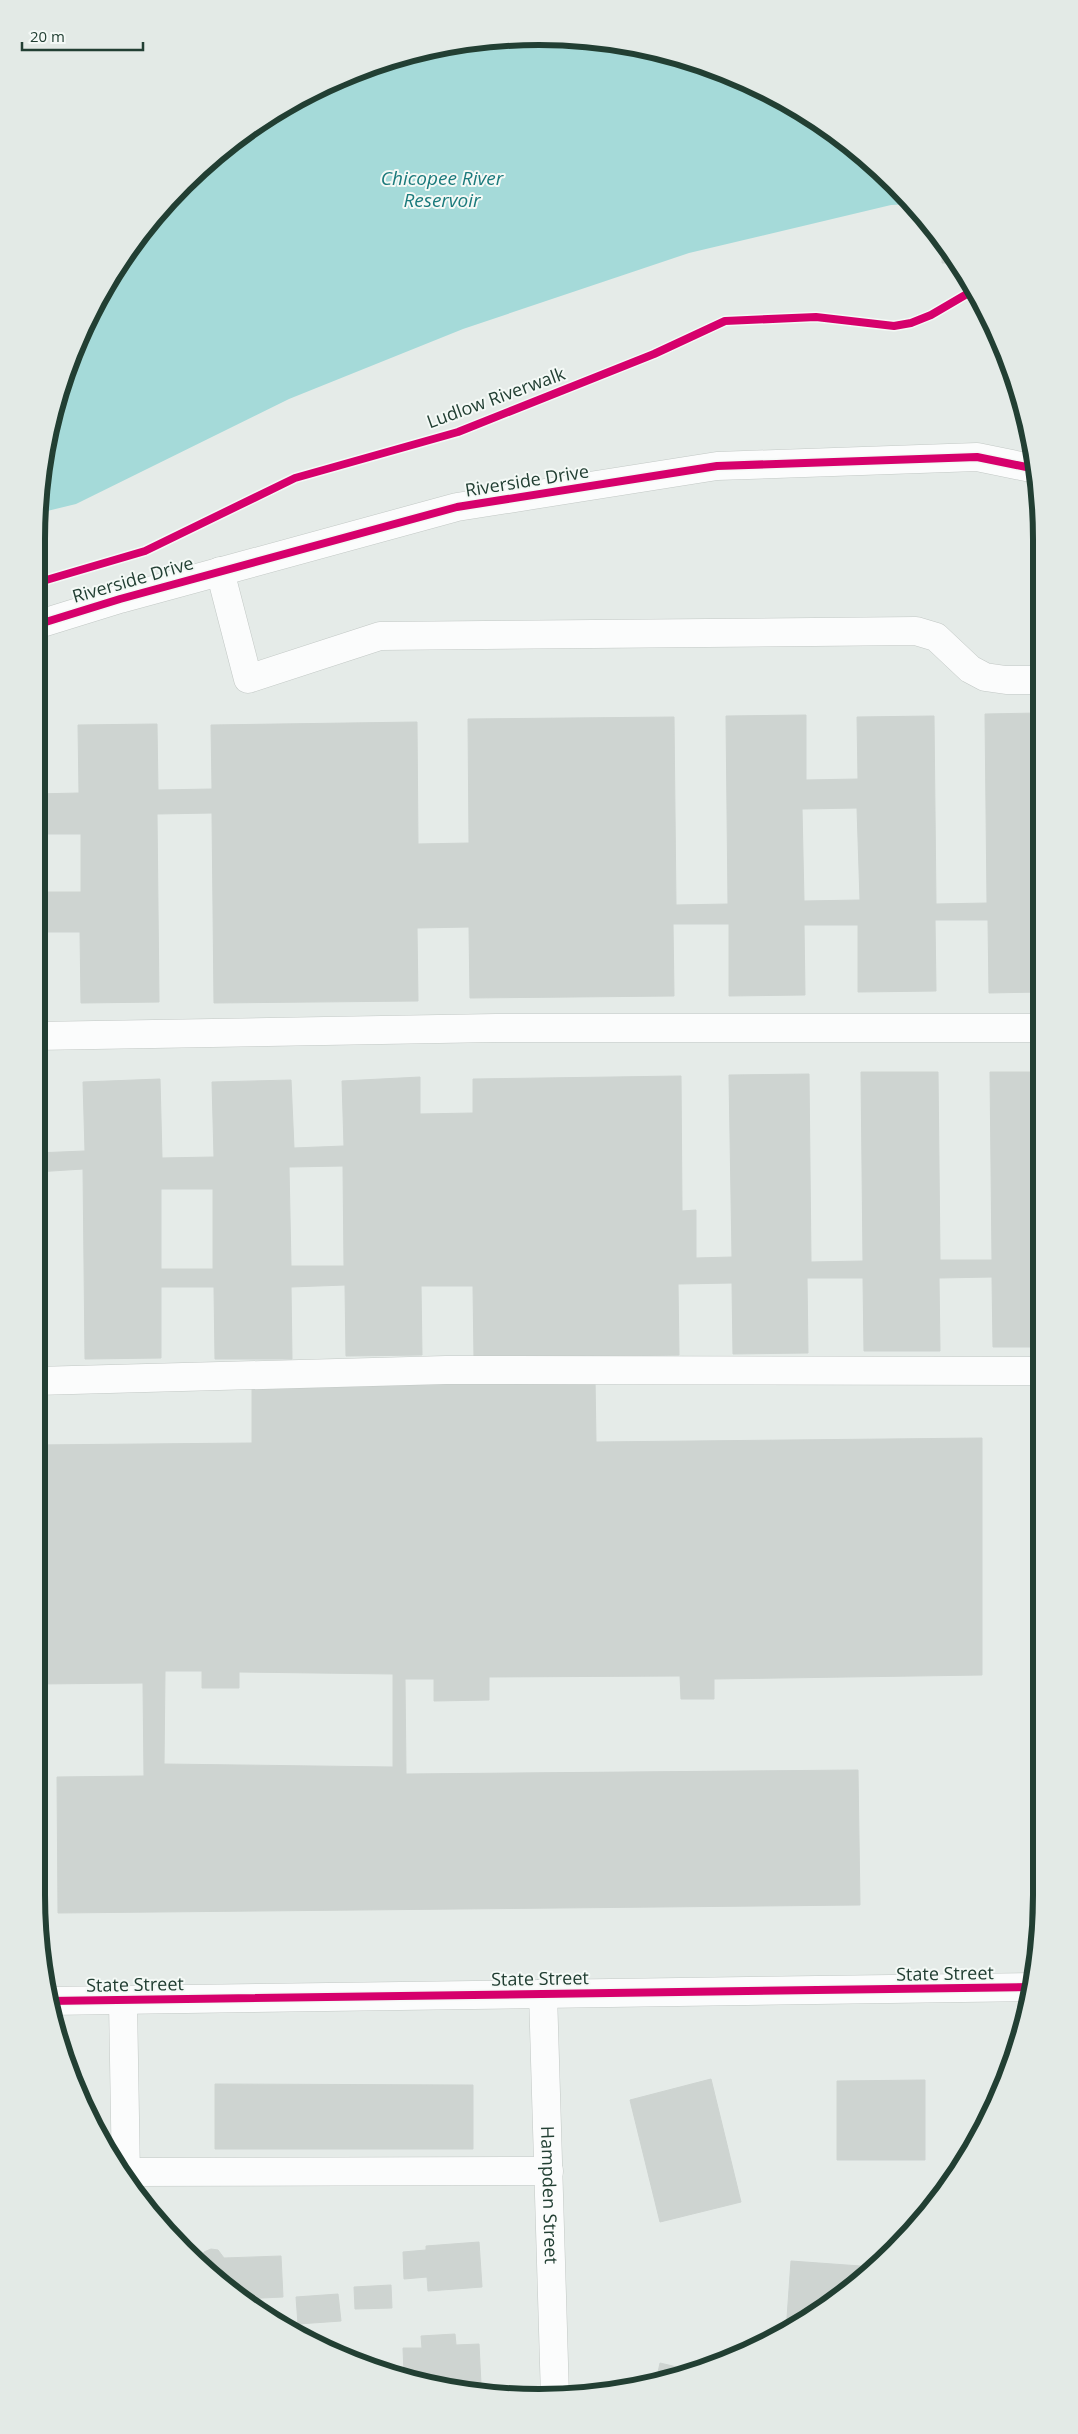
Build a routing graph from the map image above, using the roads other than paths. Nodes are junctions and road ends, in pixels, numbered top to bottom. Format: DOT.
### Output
graph roads {
  1 [pos="1028,467"];
  2 [pos="220,571"];
  3 [pos="45,622"];
  4 [pos="1033,680"];
  5 [pos="1033,1028"];
  6 [pos="45,1036"];
  7 [pos="1033,1371"];
  8 [pos="45,1381"];
  9 [pos="1025,1987"];
  10 [pos="543,1993"];
  11 [pos="56,2001"];
  12 [pos="123,2001"];
  13 [pos="125,2164"];
  14 [pos="549,2171"];
  15 [pos="132,2175"];
  16 [pos="555,2389"];
  1 -- 2 [label="street, Riverside Drive"];
  2 -- 3 [label="street, Riverside Drive"];
  2 -- 4 [label="street"];
  5 -- 6 [label="street"];
  7 -- 8 [label="street"];
  9 -- 10 [label="street, State Street"];
  10 -- 12 [label="street, State Street"];
  10 -- 14 [label="street, Hampden Street"];
  11 -- 12 [label="street, State Street"];
  12 -- 13 [label="street"];
  14 -- 15 [label="street"];
  14 -- 16 [label="street, Hampden Street"];
}
